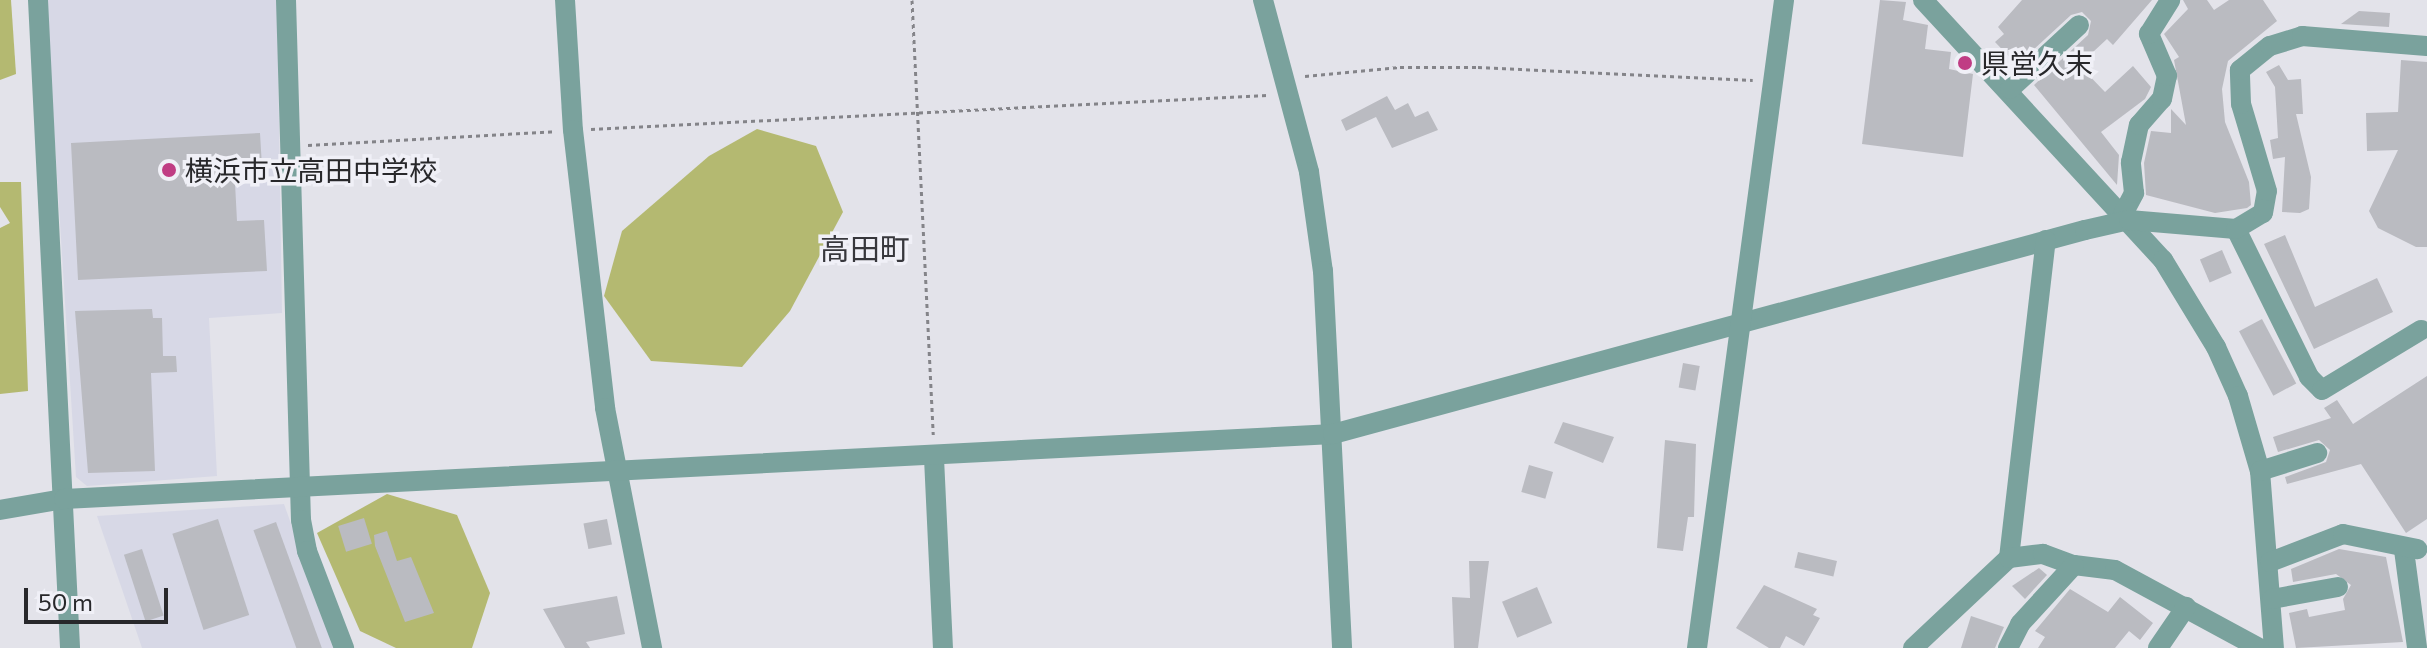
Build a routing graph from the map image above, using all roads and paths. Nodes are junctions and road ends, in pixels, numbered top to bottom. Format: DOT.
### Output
graph roads {
  1 [pos="38,0"];
  2 [pos="286,0"];
  3 [pos="565,0"];
  4 [pos="912,0"];
  5 [pos="1263,0"];
  6 [pos="1784,0"];
  7 [pos="1923,0"];
  8 [pos="2170,0"];
  9 [pos="2079,25"];
  10 [pos="2427,46"];
  11 [pos="1773,81"];
  12 [pos="1288,85"];
  13 [pos="2010,89"];
  14 [pos="917,111"];
  15 [pos="573,130"];
  16 [pos="288,146"];
  17 [pos="2126,217"];
  18 [pos="2236,229"];
  19 [pos="2046,240"];
  20 [pos="1741,324"];
  21 [pos="2421,330"];
  22 [pos="1333,434"];
  23 [pos="2317,453"];
  24 [pos="934,458"];
  25 [pos="616,471"];
  26 [pos="2260,471"];
  27 [pos="300,488"];
  28 [pos="64,499"];
  29 [pos="0,510"];
  30 [pos="2009,558"];
  31 [pos="2270,562"];
  32 [pos="2074,565"];
  33 [pos="2338,587"];
  34 [pos="2272,599"];
  35 [pos="2186,607"];
  36 [pos="70,648"];
  37 [pos="344,648"];
  38 [pos="652,648"];
  39 [pos="943,648"];
  40 [pos="1342,648"];
  41 [pos="1697,648"];
  42 [pos="1913,648"];
  43 [pos="2008,648"];
  44 [pos="2158,648"];
  45 [pos="2259,648"];
  46 [pos="2274,648"];
  47 [pos="2417,648"];
  1 -- 28 [label="street"];
  2 -- 16 [label="street"];
  3 -- 15 [label="street"];
  4 -- 14 [label="path"];
  5 -- 12 [label="street"];
  6 -- 11 [label="street"];
  7 -- 13 [label="street"];
  8 -- 17 [label="street"];
  9 -- 13 [label="street"];
  10 -- 18 [label="street"];
  11 -- 12 [label="path"];
  11 -- 20 [label="street"];
  12 -- 14 [label="path"];
  12 -- 22 [label="street"];
  13 -- 17 [label="street"];
  14 -- 15 [label="path"];
  14 -- 24 [label="path"];
  15 -- 16 [label="path"];
  15 -- 25 [label="street"];
  16 -- 27 [label="street"];
  17 -- 18 [label="street"];
  17 -- 19 [label="street"];
  17 -- 26 [label="street"];
  18 -- 21 [label="street"];
  19 -- 20 [label="street"];
  19 -- 30 [label="street"];
  20 -- 22 [label="street"];
  20 -- 41 [label="street"];
  22 -- 24 [label="street"];
  22 -- 40 [label="street"];
  23 -- 26 [label="street"];
  24 -- 25 [label="street"];
  24 -- 39 [label="street"];
  25 -- 27 [label="street"];
  25 -- 38 [label="street"];
  26 -- 31 [label="street"];
  27 -- 28 [label="street"];
  27 -- 37 [label="street"];
  28 -- 29 [label="street"];
  28 -- 36 [label="street"];
  30 -- 32 [label="street"];
  30 -- 42 [label="street"];
  31 -- 34 [label="street"];
  31 -- 47 [label="street"];
  32 -- 35 [label="street"];
  32 -- 43 [label="street"];
  33 -- 34 [label="street"];
  34 -- 46 [label="street"];
  35 -- 44 [label="street"];
  35 -- 45 [label="street"];
}
